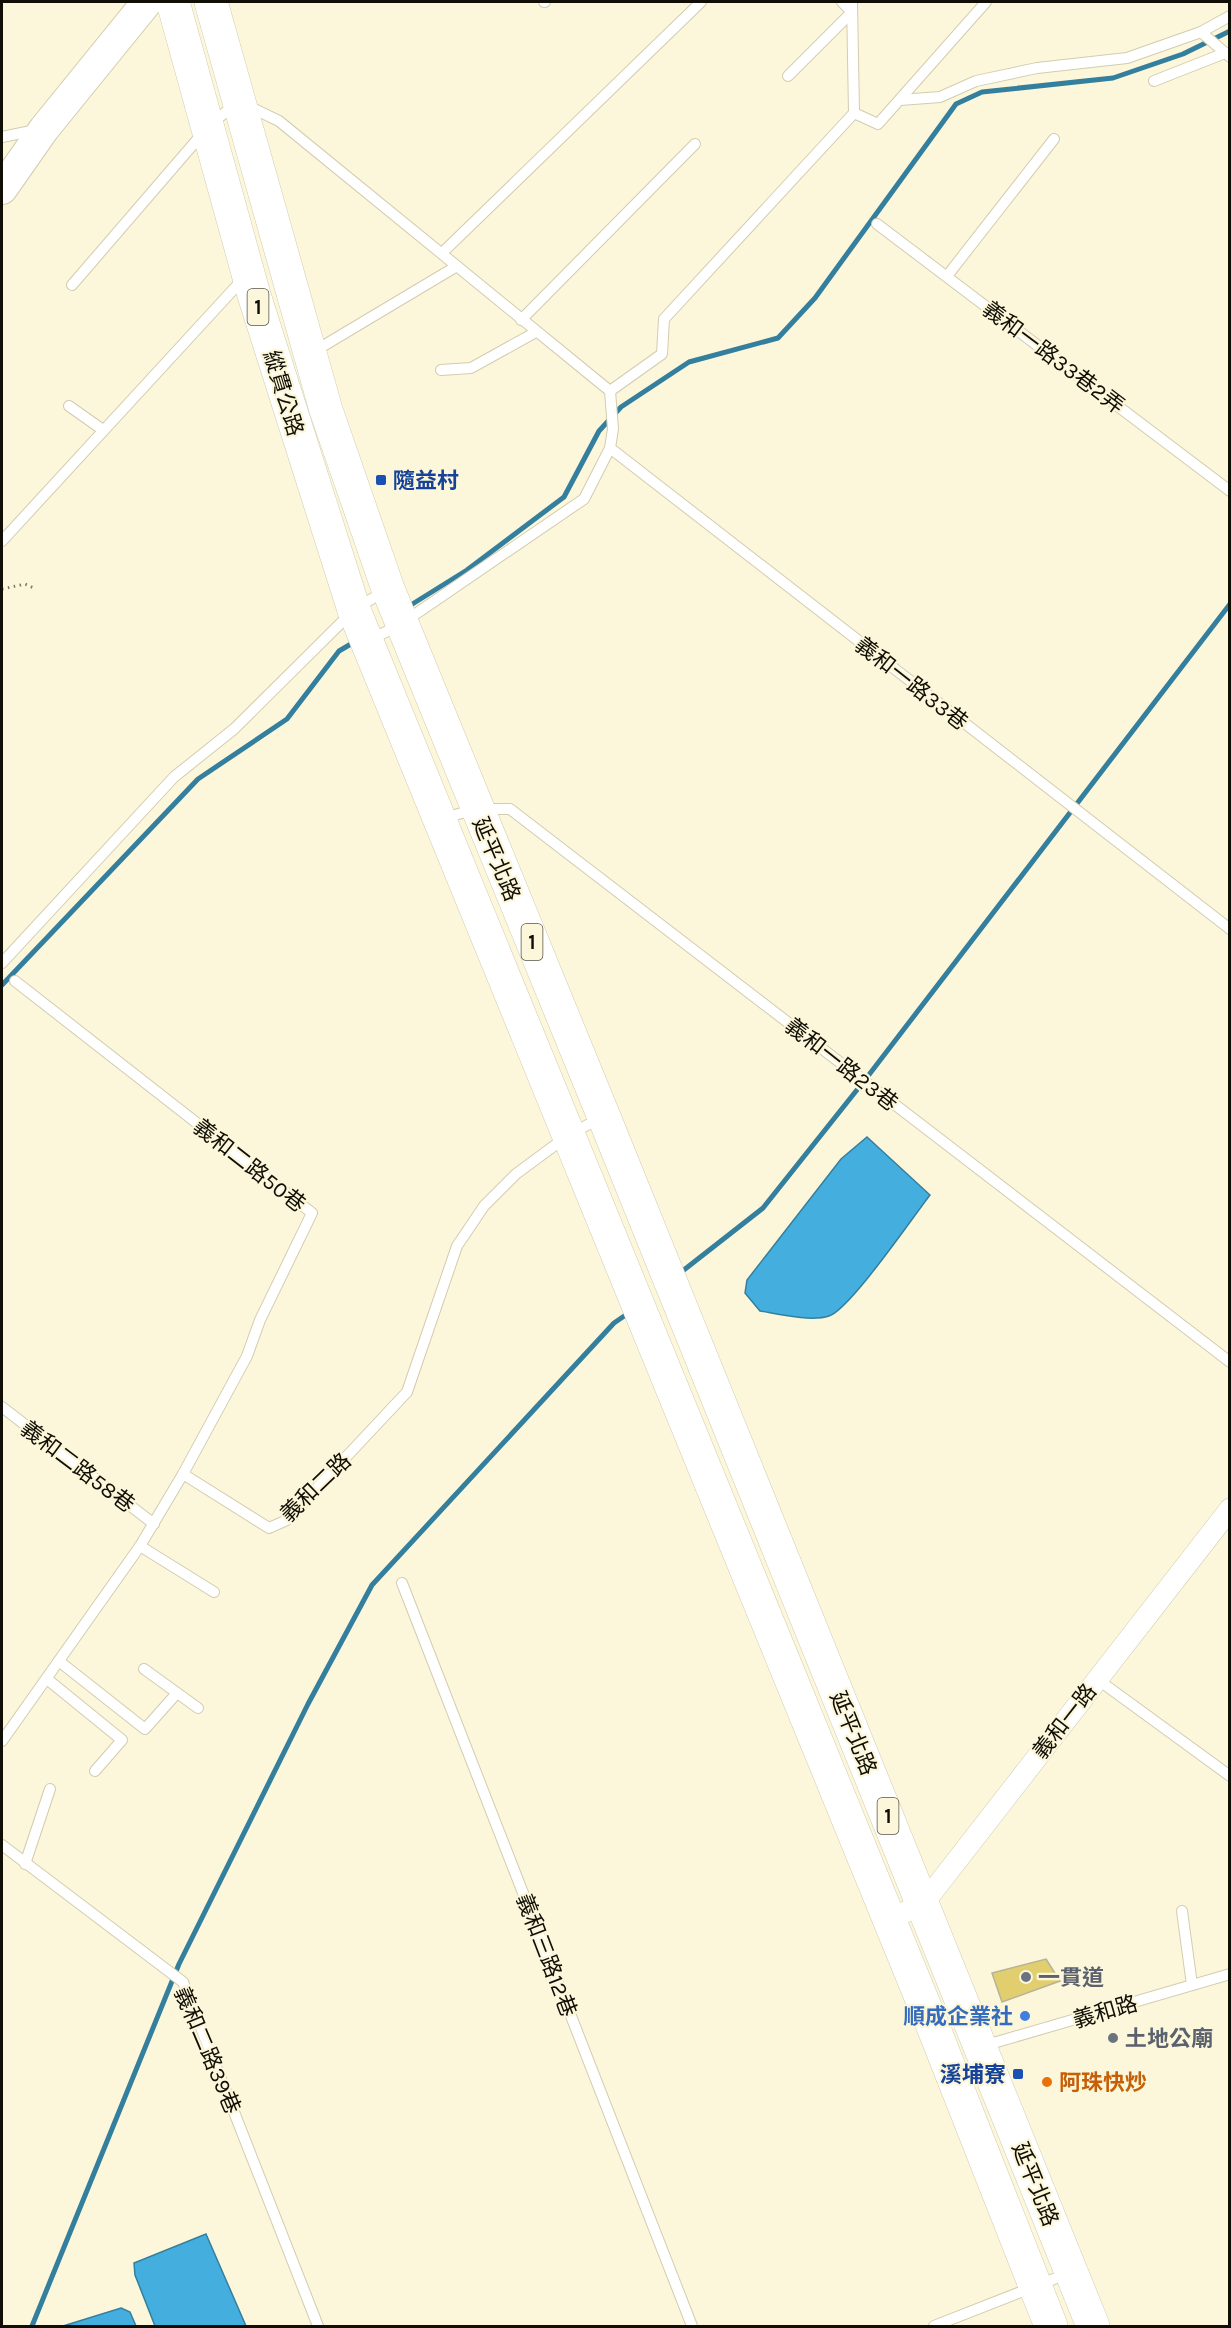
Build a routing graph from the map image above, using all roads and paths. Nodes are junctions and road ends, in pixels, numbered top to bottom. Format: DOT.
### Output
graph roads {
  1 [pos="147,2"];
  2 [pos="173,2"];
  3 [pos="211,2"];
  4 [pos="701,2"];
  5 [pos="842,2"];
  6 [pos="986,2"];
  7 [pos="852,7"];
  8 [pos="1230,16"];
  9 [pos="1201,32"];
  10 [pos="1227,55"];
  11 [pos="788,76"];
  12 [pos="1154,81"];
  13 [pos="900,100"];
  14 [pos="238,102"];
  15 [pos="854,112"];
  16 [pos="209,126"];
  17 [pos="44,129"];
  18 [pos="2,137"];
  19 [pos="1054,139"];
  20 [pos="694,144"];
  21 [pos="2,189"];
  22 [pos="877,224"];
  23 [pos="442,254"];
  24 [pos="458,266"];
  25 [pos="248,274"];
  26 [pos="947,276"];
  27 [pos="72,285"];
  28 [pos="521,320"];
  29 [pos="536,332"];
  30 [pos="309,354"];
  31 [pos="441,370"];
  32 [pos="610,391"];
  33 [pos="69,406"];
  34 [pos="326,410"];
  35 [pos="293,423"];
  36 [pos="103,430"];
  37 [pos="610,448"];
  38 [pos="1230,491"];
  39 [pos="2,541"];
  40 [pos="2,589"];
  41 [pos="36,589"];
  42 [pos="388,589"];
  43 [pos="354,610"];
  44 [pos="402,624"];
  45 [pos="368,641"];
  46 [pos="476,809"];
  47 [pos="441,818"];
  48 [pos="1230,929"];
  49 [pos="2,963"];
  50 [pos="15,981"];
  51 [pos="604,1117"];
  52 [pos="570,1134"];
  53 [pos="1230,1362"];
  54 [pos="2,1407"];
  55 [pos="183,1474"];
  56 [pos="1230,1509"];
  57 [pos="154,1524"];
  58 [pos="140,1546"];
  59 [pos="402,1583"];
  60 [pos="214,1592"];
  61 [pos="60,1662"];
  62 [pos="144,1669"];
  63 [pos="47,1679"];
  64 [pos="1097,1679"];
  65 [pos="177,1693"];
  66 [pos="198,1708"];
  67 [pos="2,1740"];
  68 [pos="95,1771"];
  69 [pos="1230,1776"];
  70 [pos="50,1789"];
  71 [pos="2,1845"];
  72 [pos="25,1864"];
  73 [pos="923,1904"];
  74 [pos="1182,1911"];
  75 [pos="888,1920"];
  76 [pos="1230,1974"];
  77 [pos="1192,1985"];
  78 [pos="980,2047"];
  79 [pos="945,2058"];
  80 [pos="1072,2272"];
  81 [pos="1035,2286"];
  82 [pos="318,2326"];
  83 [pos="692,2326"];
  84 [pos="934,2326"];
  85 [pos="1051,2326"];
  86 [pos="1093,2326"];
  1 -- 17 [label="street"];
  2 -- 16 [label="main road, 縱貫公路 / 1"];
  3 -- 14 [label="main road, 縱貫公路 / 1"];
  4 -- 23 [label="lane"];
  5 -- 7 [label="lane"];
  6 -- 13 [label="lane"];
  7 -- 11 [label="lane"];
  7 -- 15 [label="lane"];
  8 -- 9 [label="lane"];
  9 -- 10 [label="lane"];
  9 -- 13 [label="lane"];
  10 -- 12 [label="lane"];
  13 -- 15 [label="lane"];
  14 -- 16 [label="lane"];
  14 -- 23 [label="lane"];
  14 -- 30 [label="main road, 縱貫公路 / 1"];
  15 -- 32 [label="lane"];
  16 -- 25 [label="main road, 縱貫公路 / 1"];
  16 -- 27 [label="lane"];
  17 -- 18 [label="lane"];
  17 -- 21 [label="street"];
  19 -- 26 [label="lane"];
  20 -- 28 [label="lane"];
  22 -- 26 [label="lane, 義和一路33巷2弄"];
  23 -- 24 [label="lane"];
  24 -- 28 [label="lane"];
  24 -- 30 [label="lane"];
  25 -- 35 [label="main road, 縱貫公路 / 1"];
  25 -- 36 [label="lane"];
  26 -- 38 [label="lane, 義和一路33巷2弄"];
  28 -- 29 [label="lane"];
  29 -- 31 [label="lane"];
  29 -- 32 [label="lane"];
  30 -- 34 [label="main road, 縱貫公路 / 1"];
  32 -- 37 [label="lane"];
  33 -- 36 [label="lane"];
  34 -- 35 [label="main road"];
  34 -- 42 [label="main road, 縱貫公路 / 1"];
  35 -- 43 [label="main road, 縱貫公路 / 1"];
  36 -- 39 [label="lane"];
  37 -- 44 [label="lane"];
  37 -- 48 [label="lane, 義和一路33巷"];
  40 -- 41 [label="path"];
  42 -- 43 [label="lane"];
  42 -- 44 [label="main road, 1"];
  43 -- 45 [label="main road, 1"];
  43 -- 49 [label="lane"];
  44 -- 45 [label="lane"];
  44 -- 46 [label="main road, 延平北路 / 1"];
  45 -- 47 [label="main road, 延平北路 / 1"];
  46 -- 47 [label="lane, 義和一路23巷"];
  46 -- 51 [label="main road, 延平北路 / 1"];
  46 -- 53 [label="lane, 義和一路23巷"];
  47 -- 52 [label="main road, 延平北路 / 1"];
  50 -- 55 [label="lane, 義和二路50巷"];
  51 -- 52 [label="lane, 義和二路"];
  51 -- 73 [label="main road, 延平北路 / 1"];
  52 -- 55 [label="lane, 義和二路"];
  52 -- 75 [label="main road, 延平北路 / 1"];
  54 -- 57 [label="lane, 義和二路58巷"];
  55 -- 57 [label="lane"];
  56 -- 64 [label="street, 義和一路"];
  57 -- 58 [label="lane"];
  58 -- 60 [label="lane"];
  58 -- 61 [label="lane"];
  59 -- 83 [label="lane, 義和三路12巷"];
  61 -- 63 [label="lane"];
  61 -- 65 [label="lane"];
  62 -- 65 [label="lane"];
  63 -- 67 [label="lane"];
  63 -- 68 [label="lane"];
  64 -- 69 [label="lane"];
  64 -- 73 [label="street, 義和一路"];
  65 -- 66 [label="lane"];
  70 -- 72 [label="lane"];
  71 -- 72 [label="lane, 義和二路39巷"];
  72 -- 82 [label="lane, 義和二路39巷"];
  73 -- 75 [label="street, 義和一路"];
  73 -- 78 [label="main road, 延平北路 / 1"];
  74 -- 77 [label="lane"];
  75 -- 79 [label="main road, 延平北路 / 1"];
  76 -- 77 [label="lane, 義和路"];
  77 -- 78 [label="lane, 義和路"];
  78 -- 79 [label="street"];
  78 -- 80 [label="main road, 延平北路 / 1"];
  79 -- 81 [label="main road, 延平北路 / 1"];
  80 -- 81 [label="lane"];
  80 -- 86 [label="main road, 延平北路 / 1"];
  81 -- 84 [label="lane"];
  81 -- 85 [label="main road, 延平北路 / 1"];
}
